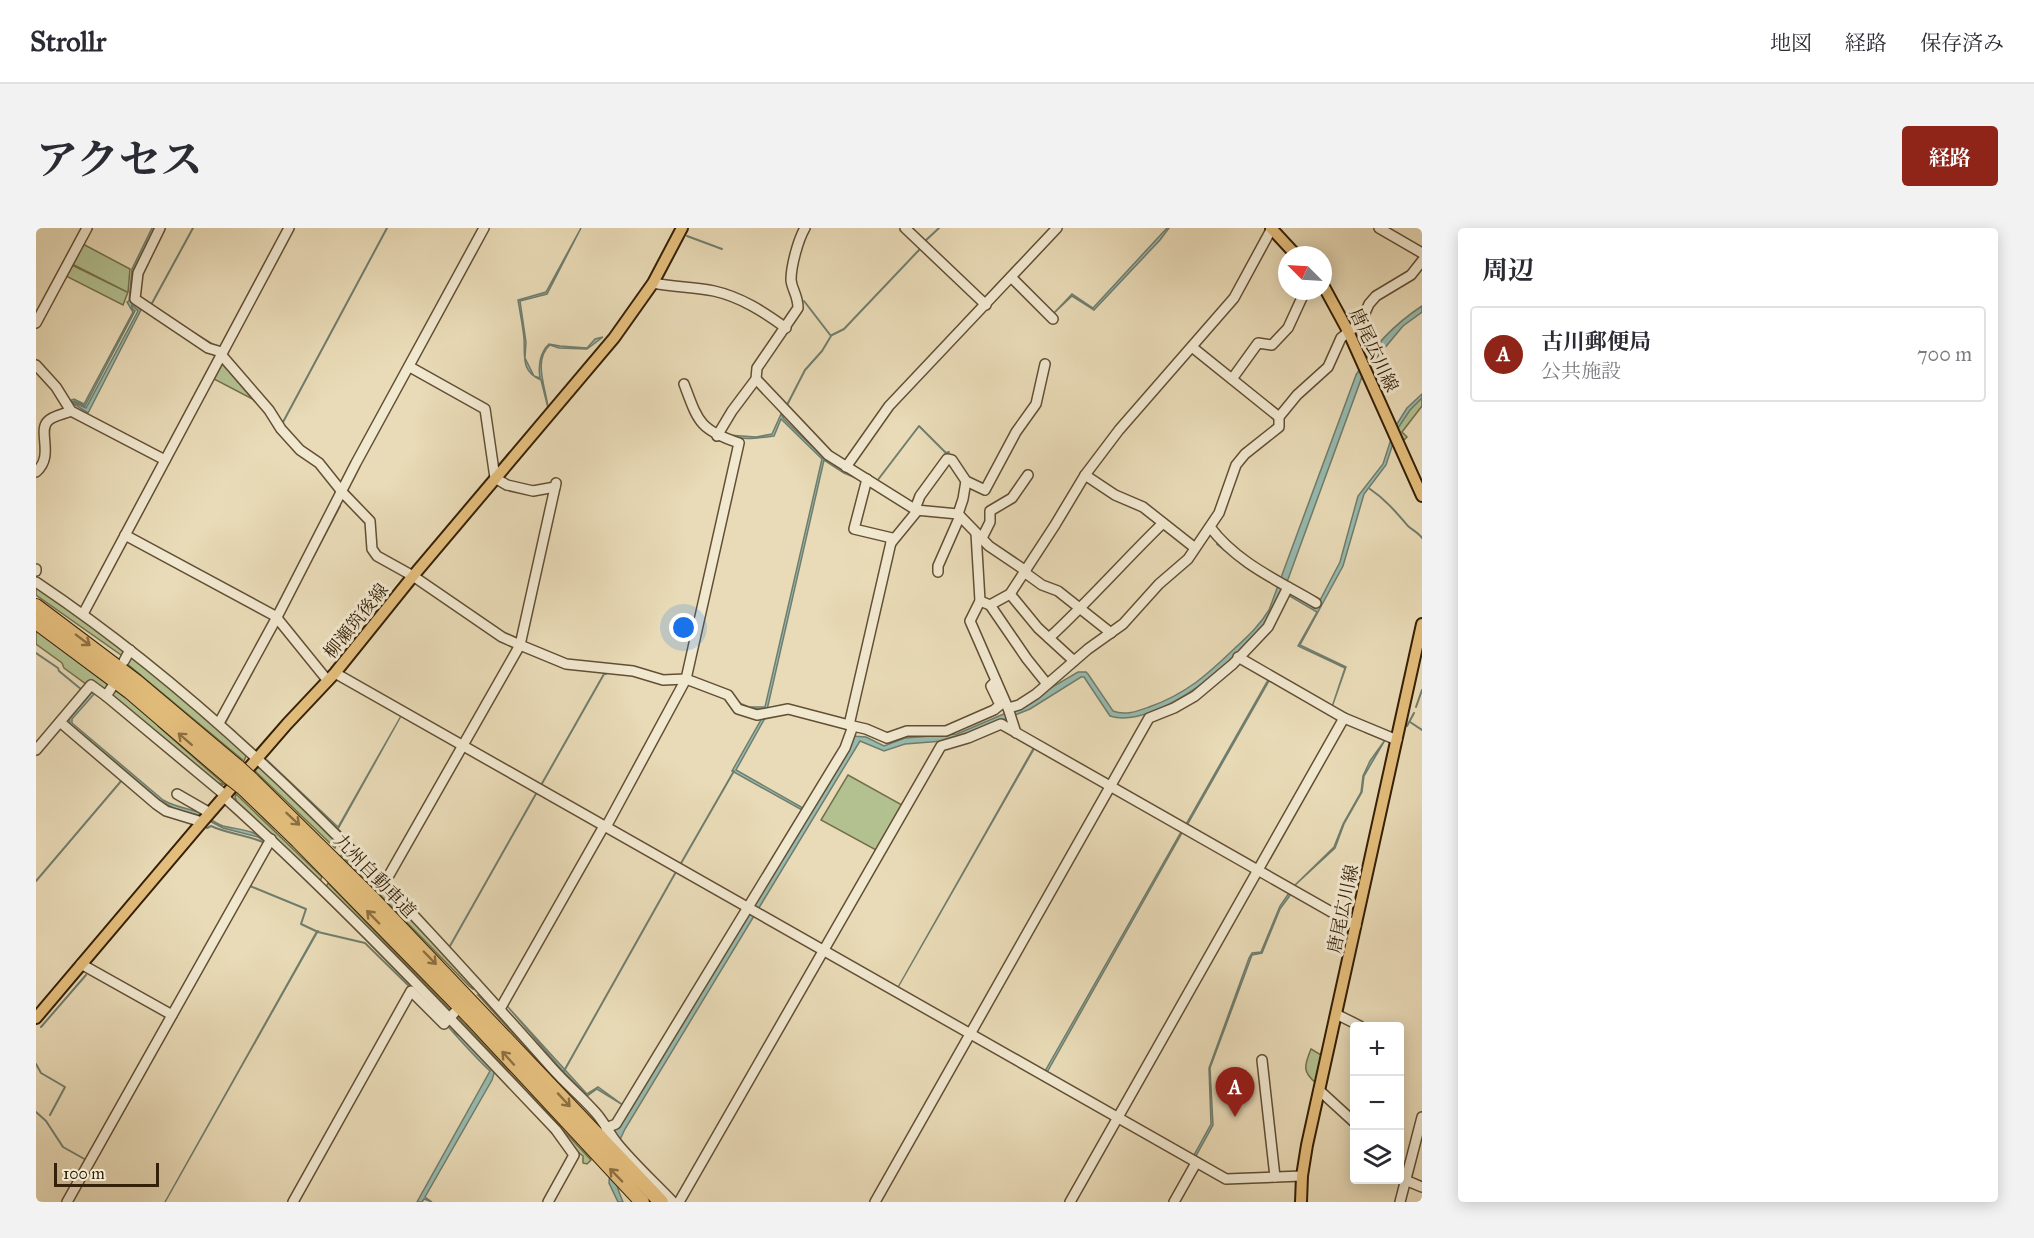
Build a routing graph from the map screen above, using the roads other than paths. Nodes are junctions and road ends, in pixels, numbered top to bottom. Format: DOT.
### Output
graph roads {
  1 [pos="87,228"];
  2 [pos="160,228"];
  3 [pos="289,228"];
  4 [pos="484,228"];
  5 [pos="682,228"];
  6 [pos="805,228"];
  7 [pos="905,228"];
  8 [pos="1057,228"];
  9 [pos="1272,228"];
  10 [pos="1379,228"];
  11 [pos="1288,246"];
  12 [pos="1422,253"];
  13 [pos="1422,261"];
  14 [pos="1011,277"];
  15 [pos="653,283"];
  16 [pos="1301,300"];
  17 [pos="1331,300"];
  18 [pos="986,305"];
  19 [pos="1053,319"];
  20 [pos="36,323"];
  21 [pos="786,328"];
  22 [pos="1348,331"];
  23 [pos="1192,347"];
  24 [pos="221,355"];
  25 [pos="1045,364"];
  26 [pos="36,365"];
  27 [pos="410,368"];
  28 [pos="756,379"];
  29 [pos="1232,379"];
  30 [pos="684,383"];
  31 [pos="71,411"];
  32 [pos="1279,417"];
  33 [pos="717,436"];
  34 [pos="165,460"];
  35 [pos="846,467"];
  36 [pos="36,472"];
  37 [pos="1028,475"];
  38 [pos="1085,475"];
  39 [pos="495,478"];
  40 [pos="867,479"];
  41 [pos="966,480"];
  42 [pos="343,493"];
  43 [pos="1422,496"];
  44 [pos="916,509"];
  45 [pos="959,515"];
  46 [pos="1162,523"];
  47 [pos="1210,527"];
  48 [pos="125,535"];
  49 [pos="979,535"];
  50 [pos="891,543"];
  51 [pos="1195,548"];
  52 [pos="1025,571"];
  53 [pos="938,572"];
  54 [pos="413,576"];
  55 [pos="36,582"];
  56 [pos="1284,585"];
  57 [pos="1010,594"];
  58 [pos="980,601"];
  59 [pos="1316,603"];
  60 [pos="990,605"];
  61 [pos="36,606"];
  62 [pos="1081,608"];
  63 [pos="83,614"];
  64 [pos="277,617"];
  65 [pos="36,622"];
  66 [pos="1422,624"];
  67 [pos="1112,633"];
  68 [pos="1049,638"];
  69 [pos="520,645"];
  70 [pos="130,650"];
  71 [pos="1238,657"];
  72 [pos="124,661"];
  73 [pos="1074,661"];
  74 [pos="332,677"];
  75 [pos="686,679"];
  76 [pos="996,681"];
  77 [pos="1047,684"];
  78 [pos="112,687"];
  79 [pos="106,696"];
  80 [pos="1008,708"];
  81 [pos="1344,717"];
  82 [pos="60,722"];
  83 [pos="219,723"];
  84 [pos="851,726"];
  85 [pos="1016,733"];
  86 [pos="1396,740"];
  87 [pos="463,747"];
  88 [pos="36,750"];
  89 [pos="258,758"];
  90 [pos="234,772"];
  91 [pos="1110,787"];
  92 [pos="177,794"];
  93 [pos="225,796"];
  94 [pos="206,818"];
  95 [pos="605,826"];
  96 [pos="341,841"];
  97 [pos="270,842"];
  98 [pos="336,851"];
  99 [pos="1258,871"];
  100 [pos="384,884"];
  101 [pos="747,908"];
  102 [pos="1356,926"];
  103 [pos="822,950"];
  104 [pos="81,964"];
  105 [pos="500,1009"];
  106 [pos="1336,1014"];
  107 [pos="172,1015"];
  108 [pos="453,1015"];
  109 [pos="36,1018"];
  110 [pos="1352,1022"];
  111 [pos="970,1034"];
  112 [pos="1262,1060"];
  113 [pos="1319,1090"];
  114 [pos="1422,1117"];
  115 [pos="1118,1118"];
  116 [pos="1350,1118"];
  117 [pos="1420,1134"];
  118 [pos="598,1137"];
  119 [pos="1196,1163"];
  120 [pos="1302,1176"];
  121 [pos="1275,1177"];
  122 [pos="1410,1182"];
  123 [pos="1422,1187"];
  124 [pos="67,1202"];
  125 [pos="293,1202"];
  126 [pos="548,1202"];
  127 [pos="642,1202"];
  128 [pos="671,1202"];
  129 [pos="875,1202"];
  130 [pos="1070,1202"];
  131 [pos="1174,1202"];
  132 [pos="1301,1202"];
  133 [pos="1400,1202"];
  1 -- 20 [label="street"];
  2 -- 24 [label="street"];
  3 -- 24 [label="street"];
  4 -- 27 [label="street"];
  5 -- 15 [label="main road, 柳瀬筑後線"];
  6 -- 21 [label="street"];
  7 -- 18 [label="street"];
  8 -- 14 [label="street"];
  9 -- 11 [label="main road"];
  9 -- 23 [label="street"];
  10 -- 12 [label="street"];
  13 -- 22 [label="street"];
  14 -- 18 [label="street"];
  14 -- 19 [label="street"];
  15 -- 21 [label="street"];
  15 -- 39 [label="main road, 柳瀬筑後線"];
  16 -- 29 [label="street"];
  17 -- 22 [label="main road, 唐尾広川線"];
  18 -- 35 [label="street"];
  21 -- 28 [label="street"];
  22 -- 32 [label="street"];
  22 -- 43 [label="main road, 唐尾広川線"];
  23 -- 29 [label="street"];
  23 -- 38 [label="street"];
  24 -- 34 [label="street"];
  24 -- 42 [label="street"];
  25 -- 41 [label="street"];
  26 -- 31 [label="street"];
  27 -- 39 [label="street"];
  27 -- 42 [label="street"];
  28 -- 33 [label="street"];
  28 -- 35 [label="street"];
  29 -- 32 [label="street"];
  30 -- 33 [label="street"];
  31 -- 34 [label="street"];
  31 -- 36 [label="street"];
  32 -- 47 [label="street"];
  33 -- 75 [label="street"];
  34 -- 48 [label="street"];
  35 -- 40 [label="street"];
  37 -- 49 [label="street"];
  38 -- 46 [label="street"];
  38 -- 52 [label="street"];
  39 -- 54 [label="main road, 柳瀬筑後線"];
  39 -- 69 [label="street"];
  40 -- 44 [label="street"];
  40 -- 50 [label="street"];
  41 -- 44 [label="street"];
  41 -- 45 [label="street"];
  42 -- 54 [label="street"];
  42 -- 64 [label="street"];
  44 -- 45 [label="street"];
  44 -- 50 [label="street"];
  45 -- 49 [label="street"];
  45 -- 53 [label="street"];
  46 -- 51 [label="street"];
  46 -- 62 [label="street"];
  47 -- 51 [label="street"];
  47 -- 56 [label="street"];
  48 -- 63 [label="street"];
  48 -- 64 [label="street"];
  49 -- 52 [label="street"];
  49 -- 58 [label="street"];
  50 -- 84 [label="street"];
  51 -- 67 [label="street"];
  52 -- 57 [label="street"];
  52 -- 62 [label="street"];
  54 -- 69 [label="street"];
  54 -- 74 [label="main road, 柳瀬筑後線"];
  55 -- 63 [label="street"];
  56 -- 59 [label="street"];
  56 -- 71 [label="street"];
  57 -- 60 [label="street"];
  57 -- 68 [label="street"];
  58 -- 60 [label="street"];
  58 -- 76 [label="street"];
  60 -- 77 [label="street"];
  61 -- 90 [label="highway, 九州自動車道, one-way"];
  62 -- 67 [label="street"];
  62 -- 68 [label="street"];
  63 -- 70 [label="street"];
  64 -- 74 [label="street"];
  64 -- 83 [label="street"];
  90 -- 65 [label="highway, 九州自動車道, one-way"];
  66 -- 86 [label="main road, 唐尾広川線"];
  67 -- 73 [label="street"];
  68 -- 73 [label="street"];
  69 -- 75 [label="street"];
  69 -- 87 [label="street"];
  70 -- 72 [label="street"];
  70 -- 83 [label="street"];
  71 -- 81 [label="street"];
  71 -- 91 [label="street"];
  73 -- 77 [label="street"];
  74 -- 87 [label="street"];
  74 -- 89 [label="main road, 柳瀬筑後線"];
  75 -- 84 [label="street"];
  75 -- 95 [label="street"];
  76 -- 80 [label="street"];
  76 -- 84 [label="street"];
  77 -- 80 [label="street"];
  78 -- 79 [label="street"];
  79 -- 82 [label="street"];
  79 -- 93 [label="street"];
  80 -- 85 [label="street"];
  81 -- 86 [label="street"];
  81 -- 99 [label="street"];
  82 -- 88 [label="street"];
  82 -- 94 [label="street"];
  83 -- 89 [label="street"];
  84 -- 101 [label="street"];
  85 -- 91 [label="street"];
  85 -- 103 [label="street"];
  86 -- 102 [label="main road, 唐尾広川線"];
  87 -- 95 [label="street"];
  87 -- 100 [label="street"];
  89 -- 93 [label="main road, 柳瀬筑後線"];
  89 -- 96 [label="street"];
  90 -- 118 [label="highway, 九州自動車道, bridge"];
  91 -- 99 [label="street"];
  91 -- 111 [label="street"];
  92 -- 94 [label="street"];
  93 -- 94 [label="main road, 柳瀬筑後線"];
  93 -- 97 [label="street"];
  94 -- 104 [label="main road, 柳瀬筑後線"];
  95 -- 101 [label="street"];
  95 -- 105 [label="street"];
  96 -- 98 [label="street"];
  96 -- 100 [label="street"];
  97 -- 107 [label="street"];
  97 -- 108 [label="street"];
  99 -- 102 [label="street"];
  99 -- 115 [label="street"];
  100 -- 105 [label="street"];
  101 -- 103 [label="street"];
  101 -- 118 [label="street"];
  102 -- 106 [label="main road, 唐尾広川線"];
  103 -- 111 [label="street"];
  103 -- 128 [label="street"];
  104 -- 107 [label="street"];
  104 -- 109 [label="main road, 柳瀬筑後線"];
  105 -- 118 [label="street"];
  106 -- 110 [label="street"];
  106 -- 113 [label="main road, 唐尾広川線"];
  107 -- 124 [label="street"];
  108 -- 125 [label="street"];
  108 -- 126 [label="street"];
  111 -- 115 [label="street"];
  111 -- 129 [label="street"];
  112 -- 121 [label="street"];
  113 -- 116 [label="street"];
  113 -- 120 [label="main road, 唐尾広川線"];
  114 -- 117 [label="street"];
  115 -- 119 [label="street"];
  115 -- 130 [label="street"];
  117 -- 133 [label="street"];
  127 -- 118 [label="highway, 九州自動車道, one-way"];
  118 -- 128 [label="highway, 九州自動車道"];
  119 -- 121 [label="street"];
  119 -- 131 [label="street"];
  120 -- 121 [label="street"];
  120 -- 132 [label="main road, 唐尾広川線"];
  122 -- 123 [label="street"];
}
